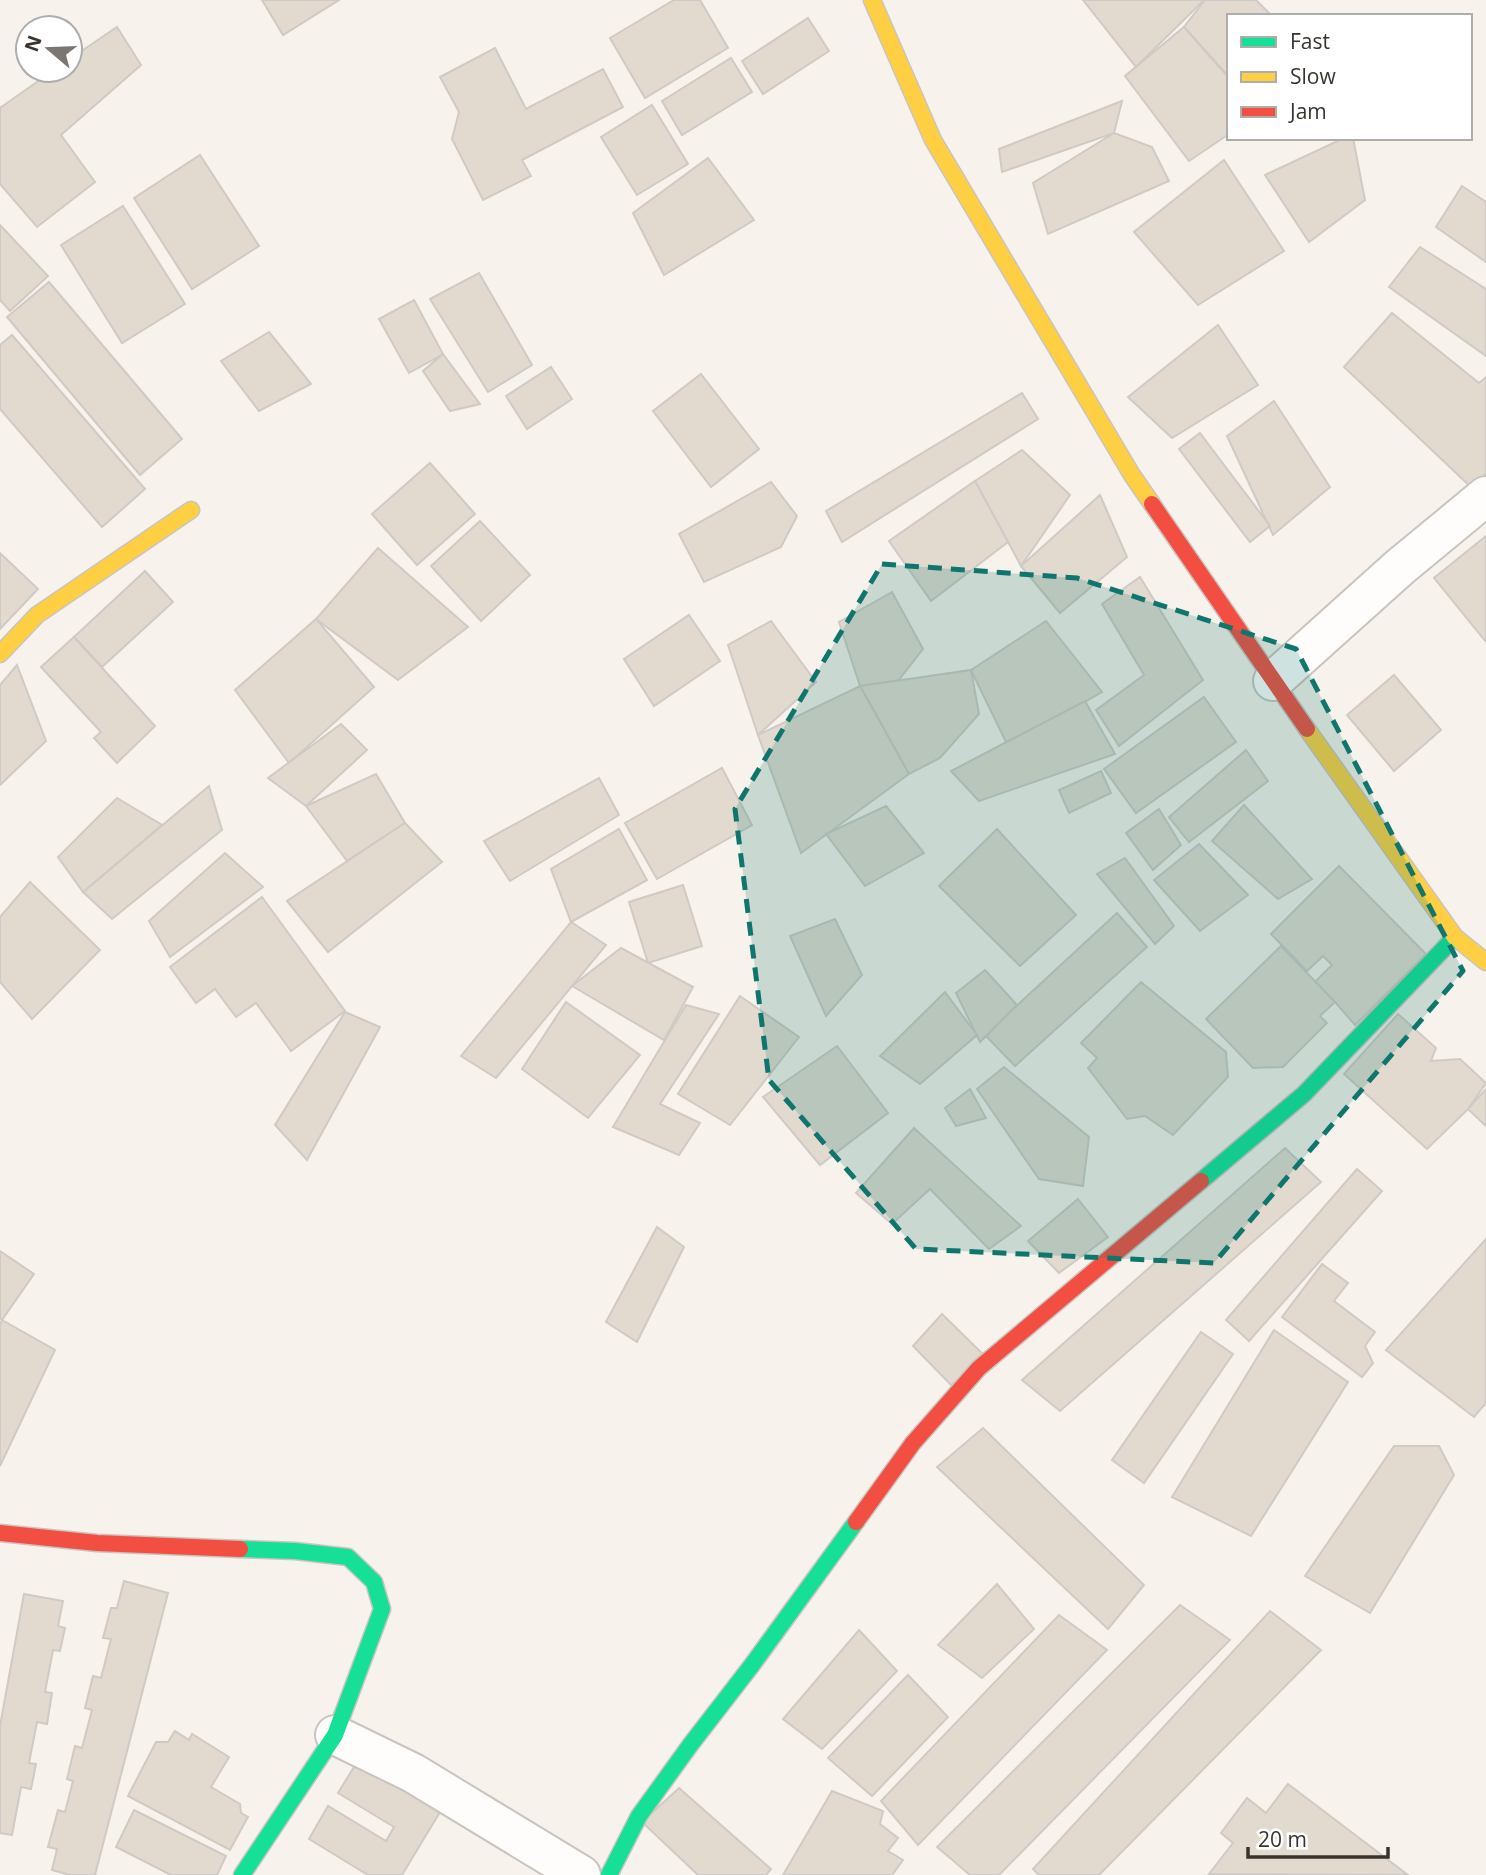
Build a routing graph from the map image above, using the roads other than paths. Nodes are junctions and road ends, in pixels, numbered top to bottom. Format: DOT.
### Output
graph roads {
  1 [pos="872,0"];
  2 [pos="1486,495"];
  3 [pos="191,510"];
  4 [pos="0,654"];
  5 [pos="1273,681"];
  6 [pos="1455,937"];
  7 [pos="1486,962"];
  8 [pos="0,1533"];
  9 [pos="335,1735"];
  10 [pos="242,1875"];
  11 [pos="581,1875"];
  12 [pos="609,1875"];
  1 -- 5 [label="street"];
  2 -- 5 [label="street"];
  3 -- 4 [label="street"];
  5 -- 6 [label="street"];
  6 -- 7 [label="street"];
  6 -- 12 [label="street"];
  8 -- 9 [label="street"];
  9 -- 10 [label="street"];
  9 -- 11 [label="street"];
}
